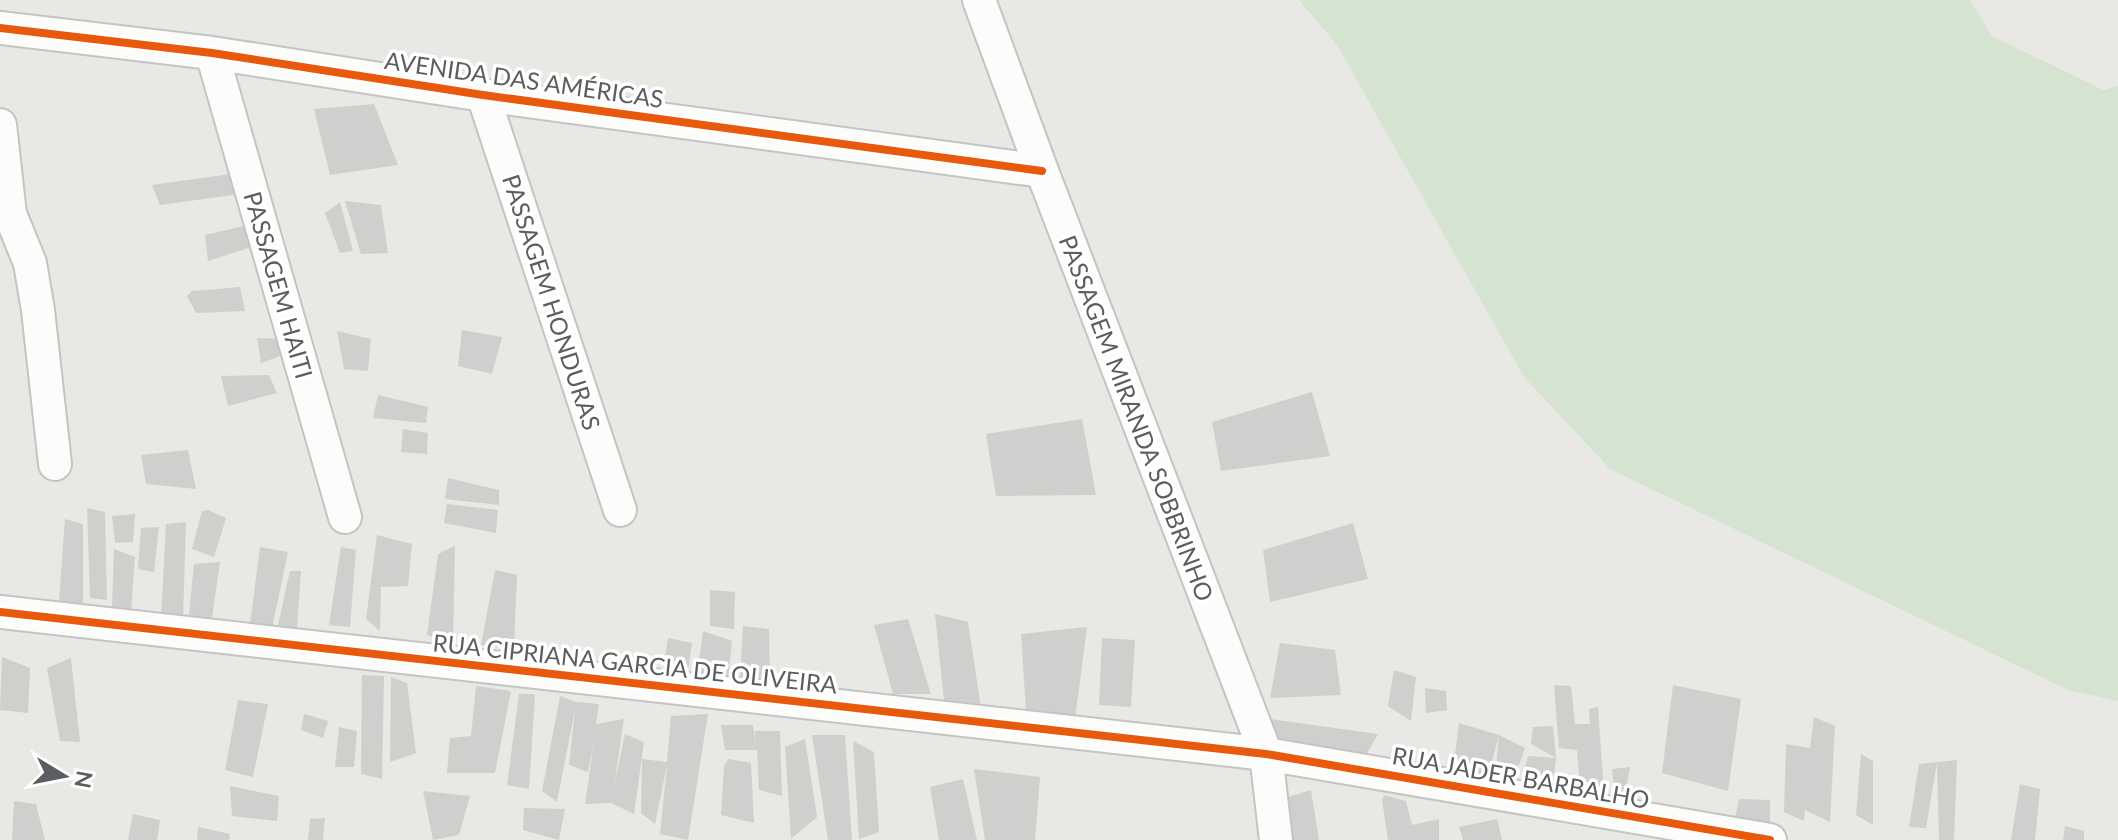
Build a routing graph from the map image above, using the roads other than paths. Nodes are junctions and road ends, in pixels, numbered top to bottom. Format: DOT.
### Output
graph roads {
  1 [pos="979,0"];
  2 [pos="0,28"];
  3 [pos="212,53"];
  4 [pos="483,95"];
  5 [pos="0,125"];
  6 [pos="1042,171"];
  7 [pos="55,464"];
  8 [pos="620,510"];
  9 [pos="345,517"];
  10 [pos="0,612"];
  11 [pos="1266,754"];
  12 [pos="1276,840"];
  13 [pos="1770,840"];
  1 -- 6 [label="street, PASSAGEM MIRANDA SOBBRINHO"];
  2 -- 3 [label="street, AVENIDA DAS AMÉRICAS"];
  3 -- 4 [label="street, AVENIDA DAS AMÉRICAS"];
  3 -- 9 [label="street, PASSAGEM HAITI"];
  4 -- 6 [label="street, AVENIDA DAS AMÉRICAS"];
  4 -- 8 [label="street, PASSAGEM HONDURAS"];
  5 -- 7 [label="street"];
  6 -- 11 [label="street, PASSAGEM MIRANDA SOBBRINHO"];
  10 -- 11 [label="street, RUA CIPRIANA GARCIA DE OLIVEIRA"];
  11 -- 12 [label="street, PASSAGEM MIRANDA SOBBRINHO"];
  11 -- 13 [label="street, RUA JADER BARBALHO"];
}
